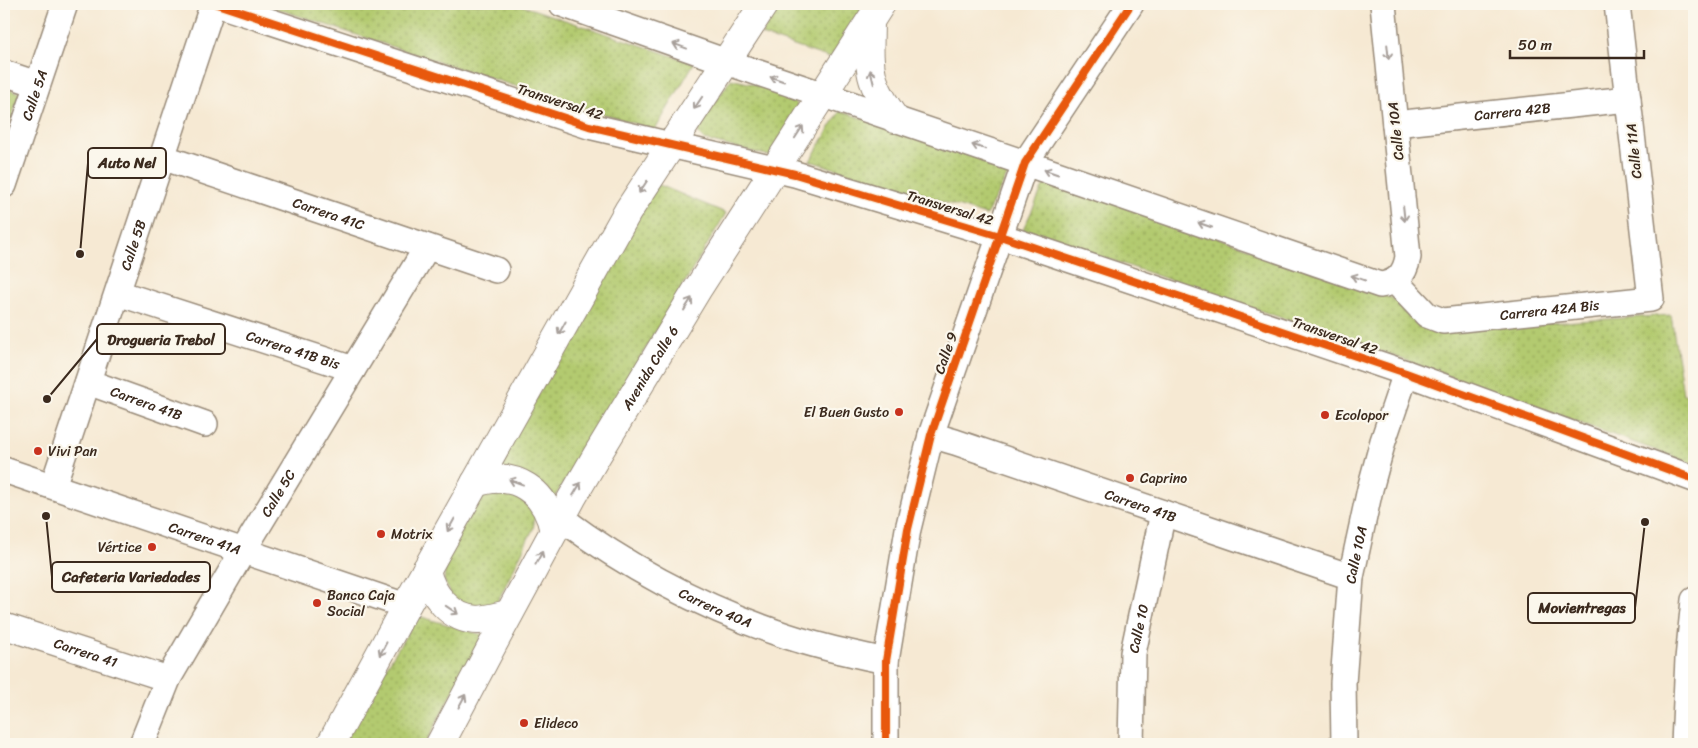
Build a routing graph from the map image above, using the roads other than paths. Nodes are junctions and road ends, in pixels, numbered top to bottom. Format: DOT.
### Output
graph roads {
  1 [pos="65,4"];
  2 [pos="213,4"];
  3 [pos="217,4"];
  4 [pos="562,4"];
  5 [pos="764,4"];
  6 [pos="1130,4"];
  7 [pos="1383,4"];
  8 [pos="1617,4"];
  9 [pos="875,12"];
  10 [pos="726,62"];
  11 [pos="4,73"];
  12 [pos="38,84"];
  13 [pos="823,95"];
  14 [pos="1628,99"];
  15 [pos="895,119"];
  16 [pos="1395,124"];
  17 [pos="670,146"];
  18 [pos="162,157"];
  19 [pos="1025,162"];
  20 [pos="775,170"];
  21 [pos="4,185"];
  22 [pos="1000,236"];
  23 [pos="427,247"];
  24 [pos="496,270"];
  25 [pos="1395,280"];
  26 [pos="118,293"];
  27 [pos="1651,299"];
  28 [pos="353,369"];
  29 [pos="1406,373"];
  30 [pos="88,382"];
  31 [pos="205,424"];
  32 [pos="931,435"];
  33 [pos="4,470"];
  34 [pos="1694,479"];
  35 [pos="475,483"];
  36 [pos="53,486"];
  37 [pos="1162,513"];
  38 [pos="557,525"];
  39 [pos="243,551"];
  40 [pos="426,570"];
  41 [pos="1351,577"];
  42 [pos="1694,600"];
  43 [pos="406,606"];
  44 [pos="509,614"];
  45 [pos="4,626"];
  46 [pos="886,661"];
  47 [pos="168,679"];
  48 [pos="142,744"];
  49 [pos="331,744"];
  50 [pos="440,744"];
  51 [pos="886,744"];
  52 [pos="1131,744"];
  53 [pos="1344,744"];
  54 [pos="1684,744"];
  1 -- 12 [label="street, Calle 5A"];
  2 -- 18 [label="street, Calle 5B"];
  3 -- 17 [label="street, Transversal 42"];
  10 -- 4 [label="street, one-way"];
  5 -- 10 [label="main road"];
  6 -- 19 [label="street, Calle 9"];
  7 -- 16 [label="street, Calle 10A, one-way"];
  8 -- 14 [label="street, Calle 11A"];
  9 -- 13 [label="main road, Avenida Calle 6"];
  15 -- 9 [label="main road, one-way"];
  13 -- 10 [label="street, one-way"];
  10 -- 17 [label="main road, one-way"];
  11 -- 12 [label="street"];
  12 -- 21 [label="street, Calle 5A"];
  13 -- 15 [label="street"];
  20 -- 13 [label="main road, Avenida Calle 6, one-way"];
  14 -- 16 [label="street, Carrera 42B"];
  14 -- 27 [label="street, Calle 11A"];
  19 -- 15 [label="street, one-way"];
  16 -- 25 [label="street, Calle 10A, one-way"];
  17 -- 20 [label="street, Transversal 42"];
  17 -- 35 [label="main road, one-way"];
  18 -- 23 [label="street, Carrera 41C"];
  18 -- 26 [label="street, Calle 5B"];
  19 -- 22 [label="street, Calle 9"];
  25 -- 19 [label="street, one-way"];
  20 -- 22 [label="street, Transversal 42"];
  38 -- 20 [label="main road, Avenida Calle 6, one-way"];
  22 -- 29 [label="street, Transversal 42"];
  22 -- 32 [label="street, Calle 9"];
  23 -- 24 [label="street, Carrera 41C"];
  23 -- 28 [label="street, Calle 5C"];
  25 -- 27 [label="street, Carrera 42A Bis"];
  26 -- 28 [label="street, Carrera 41B Bis"];
  26 -- 30 [label="street, Calle 5B"];
  28 -- 39 [label="street, Calle 5C"];
  29 -- 34 [label="street, Transversal 42"];
  29 -- 41 [label="street, Calle 10A"];
  30 -- 31 [label="street, Carrera 41B"];
  30 -- 36 [label="street, Calle 5B"];
  32 -- 37 [label="street, Carrera 41B"];
  32 -- 46 [label="street, Calle 9"];
  33 -- 36 [label="street, Carrera 41A"];
  38 -- 35 [label="main road, one-way"];
  35 -- 40 [label="main road, one-way"];
  36 -- 39 [label="street, Carrera 41A"];
  37 -- 41 [label="street, Carrera 41B"];
  37 -- 52 [label="street, Calle 10"];
  44 -- 38 [label="main road, Avenida Calle 6, one-way"];
  38 -- 46 [label="street, Carrera 40A"];
  39 -- 43 [label="street, Carrera 41A"];
  39 -- 47 [label="street, Calle 5C"];
  40 -- 43 [label="main road"];
  40 -- 44 [label="main road, one-way"];
  41 -- 53 [label="street, Calle 10A"];
  42 -- 54 [label="street"];
  43 -- 49 [label="main road, one-way"];
  50 -- 44 [label="main road, Avenida Calle 6, one-way"];
  45 -- 47 [label="street, Carrera 41"];
  46 -- 51 [label="street, Calle 9"];
  47 -- 48 [label="street, Calle 5C"];
}
